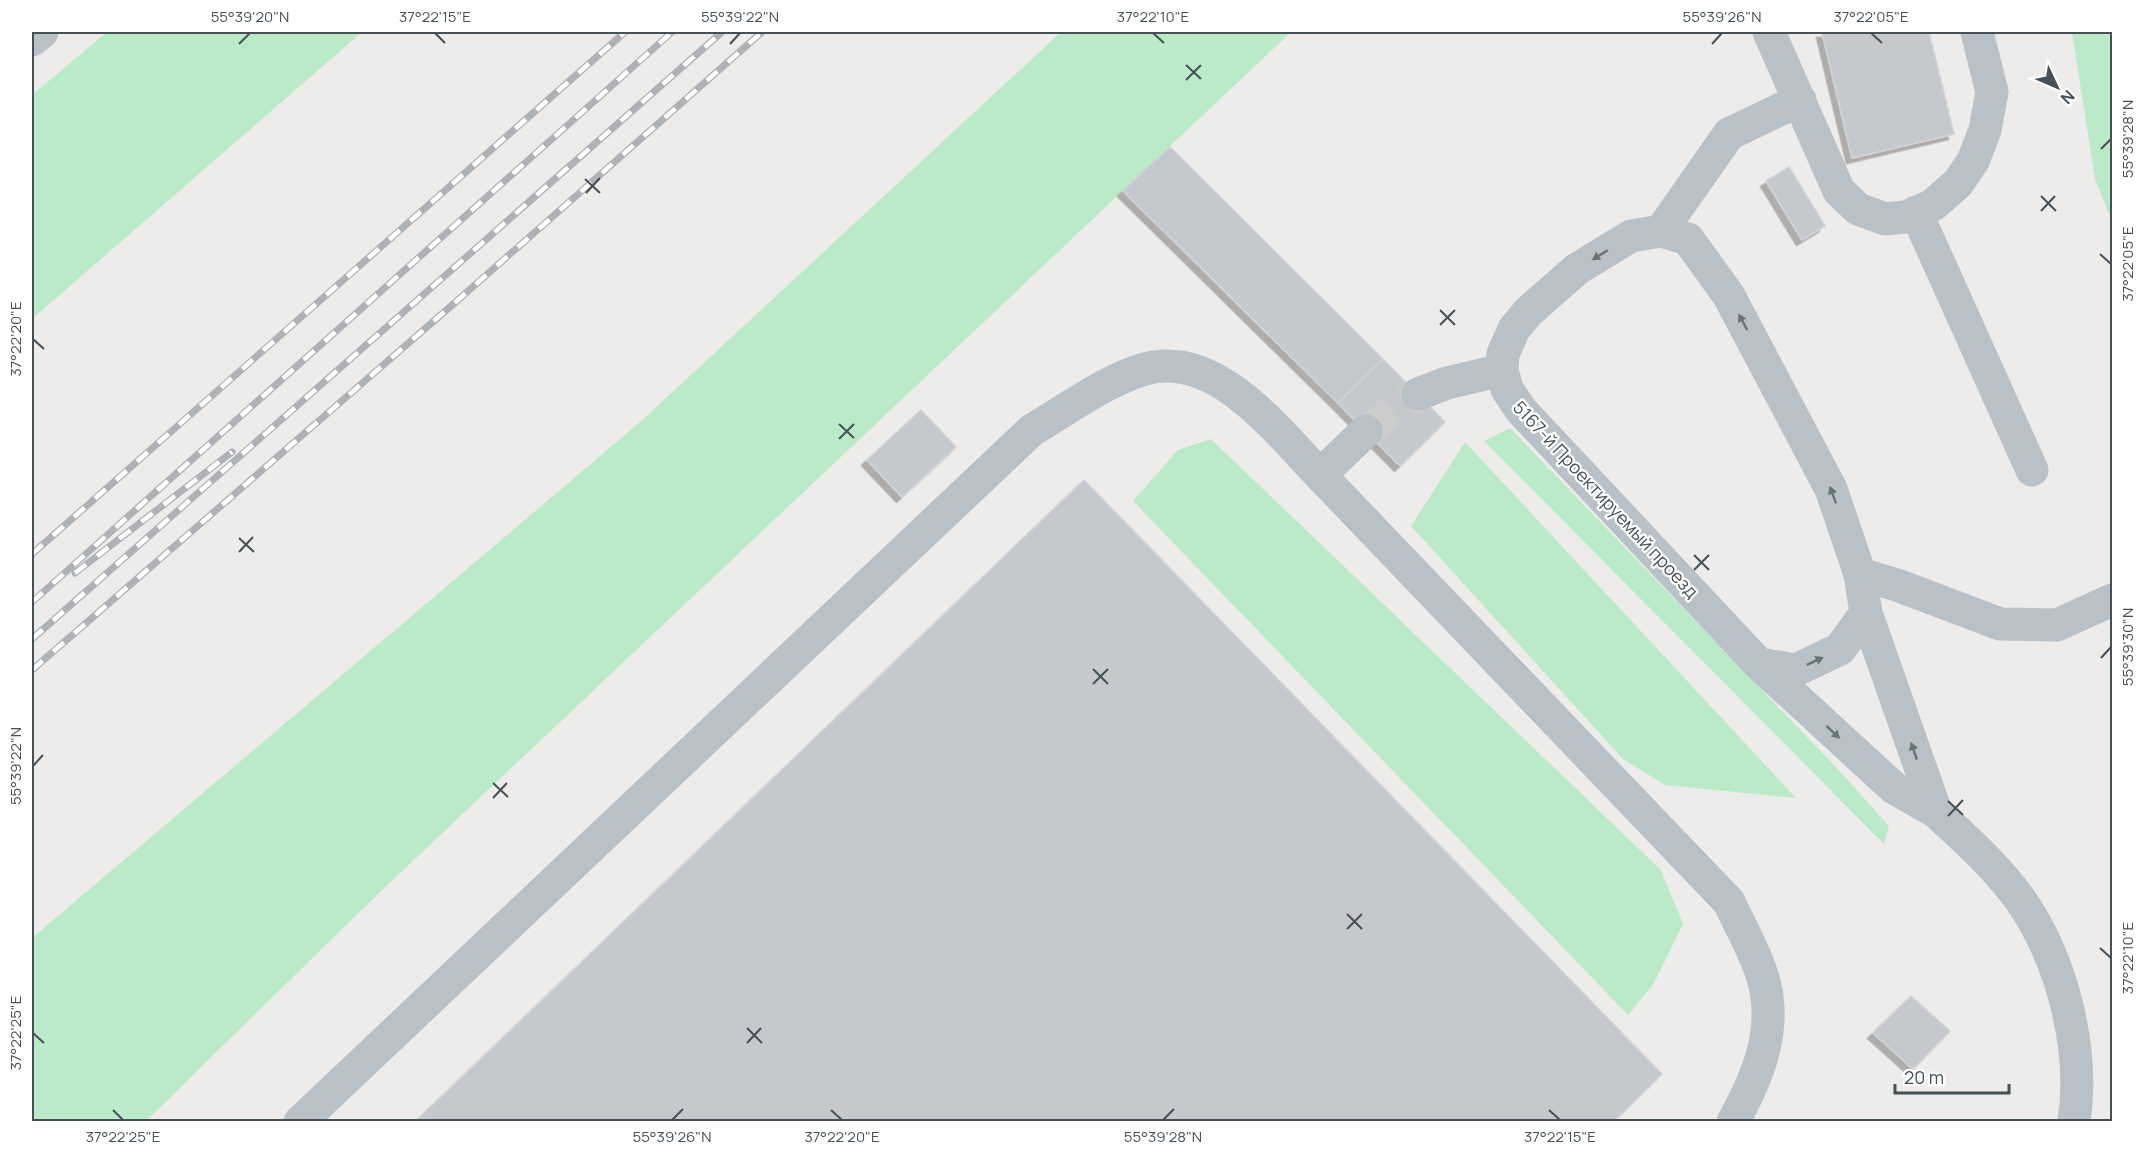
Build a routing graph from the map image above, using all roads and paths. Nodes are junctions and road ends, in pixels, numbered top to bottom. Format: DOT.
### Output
graph roads {
  1 [pos="42,32"];
  2 [pos="1769,32"];
  3 [pos="1977,32"];
  4 [pos="32,40"];
  5 [pos="1800,100"];
  6 [pos="1916,212"];
  7 [pos="1661,231"];
  8 [pos="1502,370"];
  9 [pos="1418,394"];
  10 [pos="1366,431"];
  11 [pos="2032,470"];
  12 [pos="1320,475"];
  13 [pos="1860,574"];
  14 [pos="2112,600"];
  15 [pos="1866,613"];
  16 [pos="1759,664"];
  17 [pos="1936,812"];
  18 [pos="300,1122"];
  19 [pos="1733,1122"];
  20 [pos="2074,1122"];
  1 -- 4 [label="street"];
  2 -- 5 [label="street"];
  3 -- 6 [label="street"];
  5 -- 6 [label="street"];
  5 -- 7 [label="street"];
  6 -- 11 [label="street"];
  7 -- 8 [label="street, one-way"];
  13 -- 7 [label="street, one-way"];
  8 -- 9 [label="street"];
  8 -- 16 [label="street, 5167-й Проектируемый проезд"];
  10 -- 12 [label="street"];
  12 -- 18 [label="street"];
  12 -- 19 [label="street"];
  13 -- 14 [label="street"];
  13 -- 15 [label="street"];
  16 -- 15 [label="street, one-way"];
  17 -- 15 [label="street, one-way"];
  16 -- 17 [label="street, 5167-й Проектируемый проезд, one-way"];
  17 -- 20 [label="street, 5167-й Проектируемый проезд"];
}
